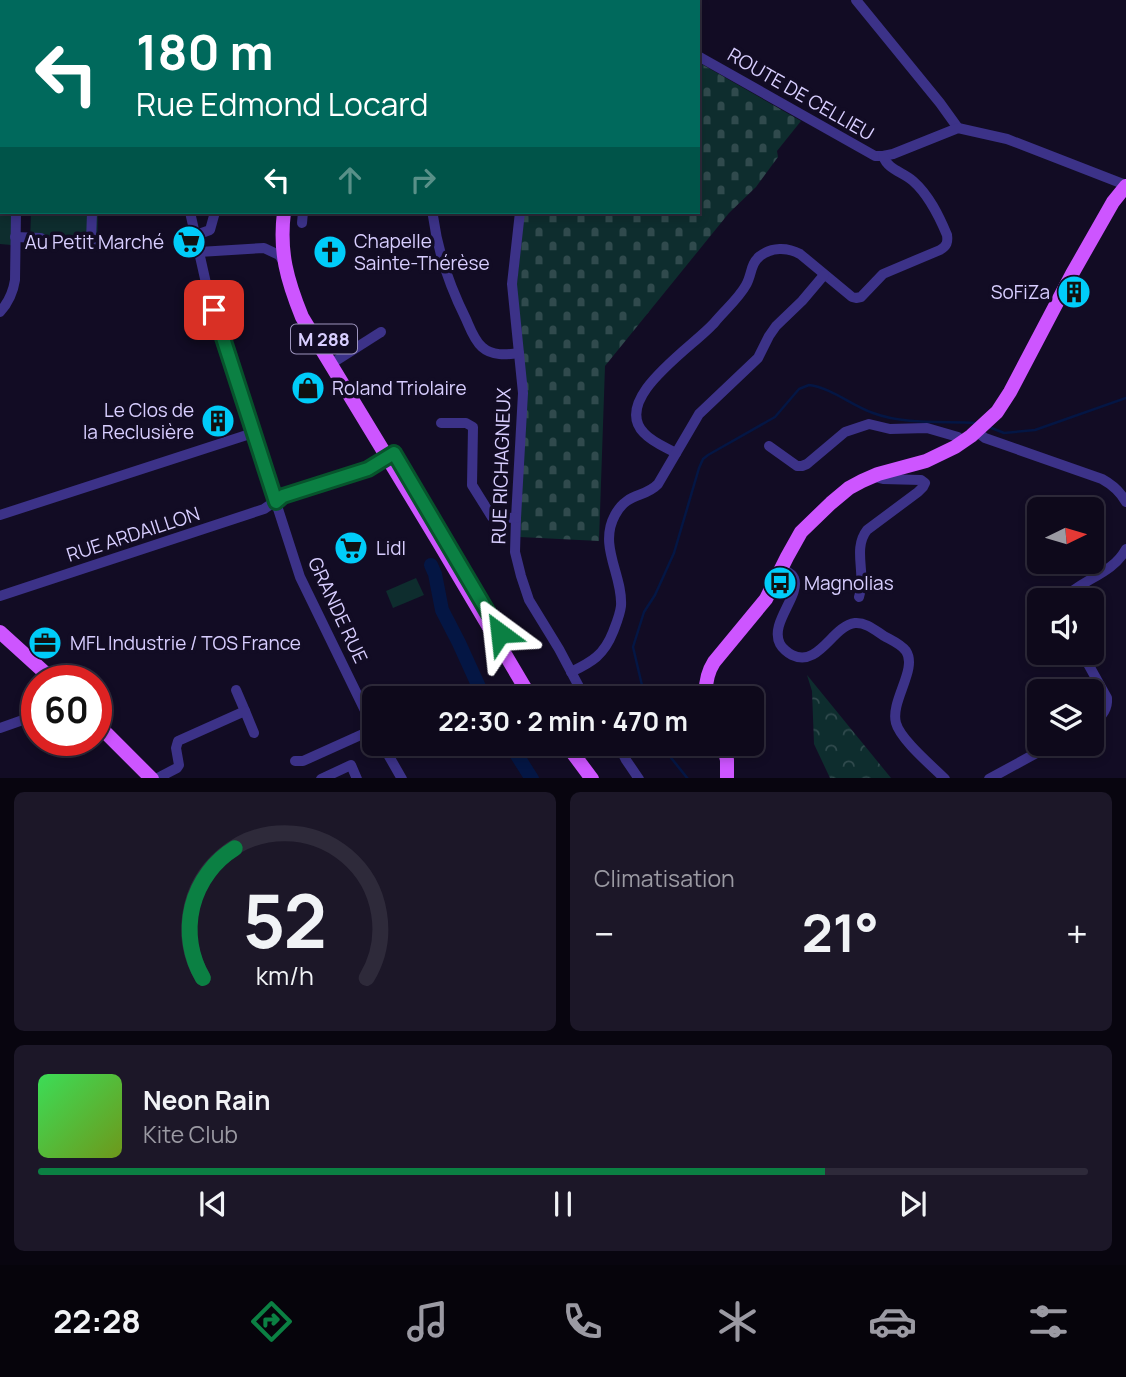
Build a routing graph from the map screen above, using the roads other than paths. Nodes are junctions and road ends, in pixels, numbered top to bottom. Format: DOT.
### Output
graph roads {
  1 [pos="856,0"];
  2 [pos="700,57"];
  3 [pos="958,128"];
  4 [pos="883,156"];
  5 [pos="1126,186"];
  6 [pos="16,214"];
  7 [pos="92,214"];
  8 [pos="191,214"];
  9 [pos="214,214"];
  10 [pos="284,214"];
  11 [pos="292,214"];
  12 [pos="433,216"];
  13 [pos="520,216"];
  14 [pos="282,231"];
  15 [pos="196,234"];
  16 [pos="15,237"];
  17 [pos="264,248"];
  18 [pos="199,252"];
  19 [pos="284,262"];
  20 [pos="824,275"];
  21 [pos="0,312"];
  22 [pos="381,332"];
  23 [pos="519,353"];
  24 [pos="337,360"];
  25 [pos="441,422"];
  26 [pos="982,427"];
  27 [pos="254,433"];
  28 [pos="963,442"];
  29 [pos="769,446"];
  30 [pos="676,453"];
  31 [pos="390,455"];
  32 [pos="878,474"];
  33 [pos="276,502"];
  34 [pos="1126,502"];
  35 [pos="0,515"];
  36 [pos="516,518"];
  37 [pos="1126,549"];
  38 [pos="782,569"];
  39 [pos="1079,588"];
  40 [pos="0,596"];
  41 [pos="859,597"];
  42 [pos="2,638"];
  43 [pos="35,665"];
  44 [pos="571,672"];
  45 [pos="524,686"];
  46 [pos="532,686"];
  47 [pos="579,686"];
  48 [pos="706,686"];
  49 [pos="236,690"];
  50 [pos="1104,693"];
  51 [pos="362,704"];
  52 [pos="1104,711"];
  53 [pos="246,712"];
  54 [pos="21,721"];
  55 [pos="0,728"];
  56 [pos="254,733"];
  57 [pos="362,734"];
  58 [pos="112,738"];
  59 [pos="389,756"];
  60 [pos="567,756"];
  61 [pos="575,756"];
  62 [pos="624,756"];
  63 [pos="726,756"];
  64 [pos="1031,756"];
  65 [pos="295,761"];
  66 [pos="153,778"];
  67 [pos="156,778"];
  68 [pos="323,778"];
  69 [pos="359,778"];
  70 [pos="401,778"];
  71 [pos="582,778"];
  72 [pos="591,778"];
  73 [pos="638,778"];
  74 [pos="727,778"];
  75 [pos="944,778"];
  76 [pos="991,778"];
  1 -- 3 [label="street"];
  2 -- 4 [label="street, ROUTE DE CELLIEU"];
  3 -- 4 [label="street, ROUTE DE CELLIEU"];
  3 -- 5 [label="street"];
  4 -- 20 [label="street"];
  5 -- 26 [label="main road"];
  6 -- 16 [label="street"];
  7 -- 16 [label="street"];
  8 -- 15 [label="street, GRANDE RUE"];
  9 -- 15 [label="street"];
  10 -- 14 [label="main road, M 288"];
  11 -- 24 [label="main road, M 288"];
  12 -- 23 [label="street"];
  13 -- 23 [label="street, RUE RICHAGNEUX"];
  14 -- 17 [label="street"];
  14 -- 19 [label="main road, M 288"];
  15 -- 18 [label="street, GRANDE RUE"];
  16 -- 21 [label="street"];
  17 -- 18 [label="street"];
  17 -- 19 [label="street"];
  18 -- 27 [label="street, GRANDE RUE"];
  19 -- 31 [label="main road, M 288"];
  20 -- 30 [label="street"];
  20 -- 30 [label="street"];
  22 -- 24 [label="street"];
  23 -- 36 [label="street, RUE RICHAGNEUX"];
  24 -- 31 [label="main road, M 288"];
  25 -- 36 [label="street"];
  26 -- 28 [label="main road"];
  26 -- 34 [label="street"];
  27 -- 33 [label="street, GRANDE RUE"];
  27 -- 35 [label="street"];
  28 -- 29 [label="street"];
  28 -- 32 [label="main road"];
  30 -- 44 [label="street"];
  31 -- 33 [label="street, RUE ARDAILLON"];
  31 -- 45 [label="main road, M 288"];
  31 -- 46 [label="main road, M 288"];
  32 -- 38 [label="main road"];
  32 -- 41 [label="street"];
  33 -- 40 [label="street, RUE ARDAILLON"];
  33 -- 51 [label="street, GRANDE RUE"];
  36 -- 44 [label="street, RUE RICHAGNEUX"];
  37 -- 39 [label="street"];
  38 -- 48 [label="main road"];
  38 -- 75 [label="street"];
  42 -- 43 [label="main road"];
  44 -- 47 [label="street, RUE RICHAGNEUX"];
  49 -- 53 [label="street"];
  50 -- 52 [label="street"];
  53 -- 56 [label="street"];
  53 -- 67 [label="street"];
  54 -- 55 [label="street"];
  57 -- 65 [label="street"];
  58 -- 66 [label="main road"];
  59 -- 70 [label="street"];
  60 -- 71 [label="main road"];
  61 -- 72 [label="main road"];
  62 -- 73 [label="street"];
  63 -- 74 [label="main road"];
  64 -- 76 [label="street"];
  68 -- 69 [label="street"];
}
